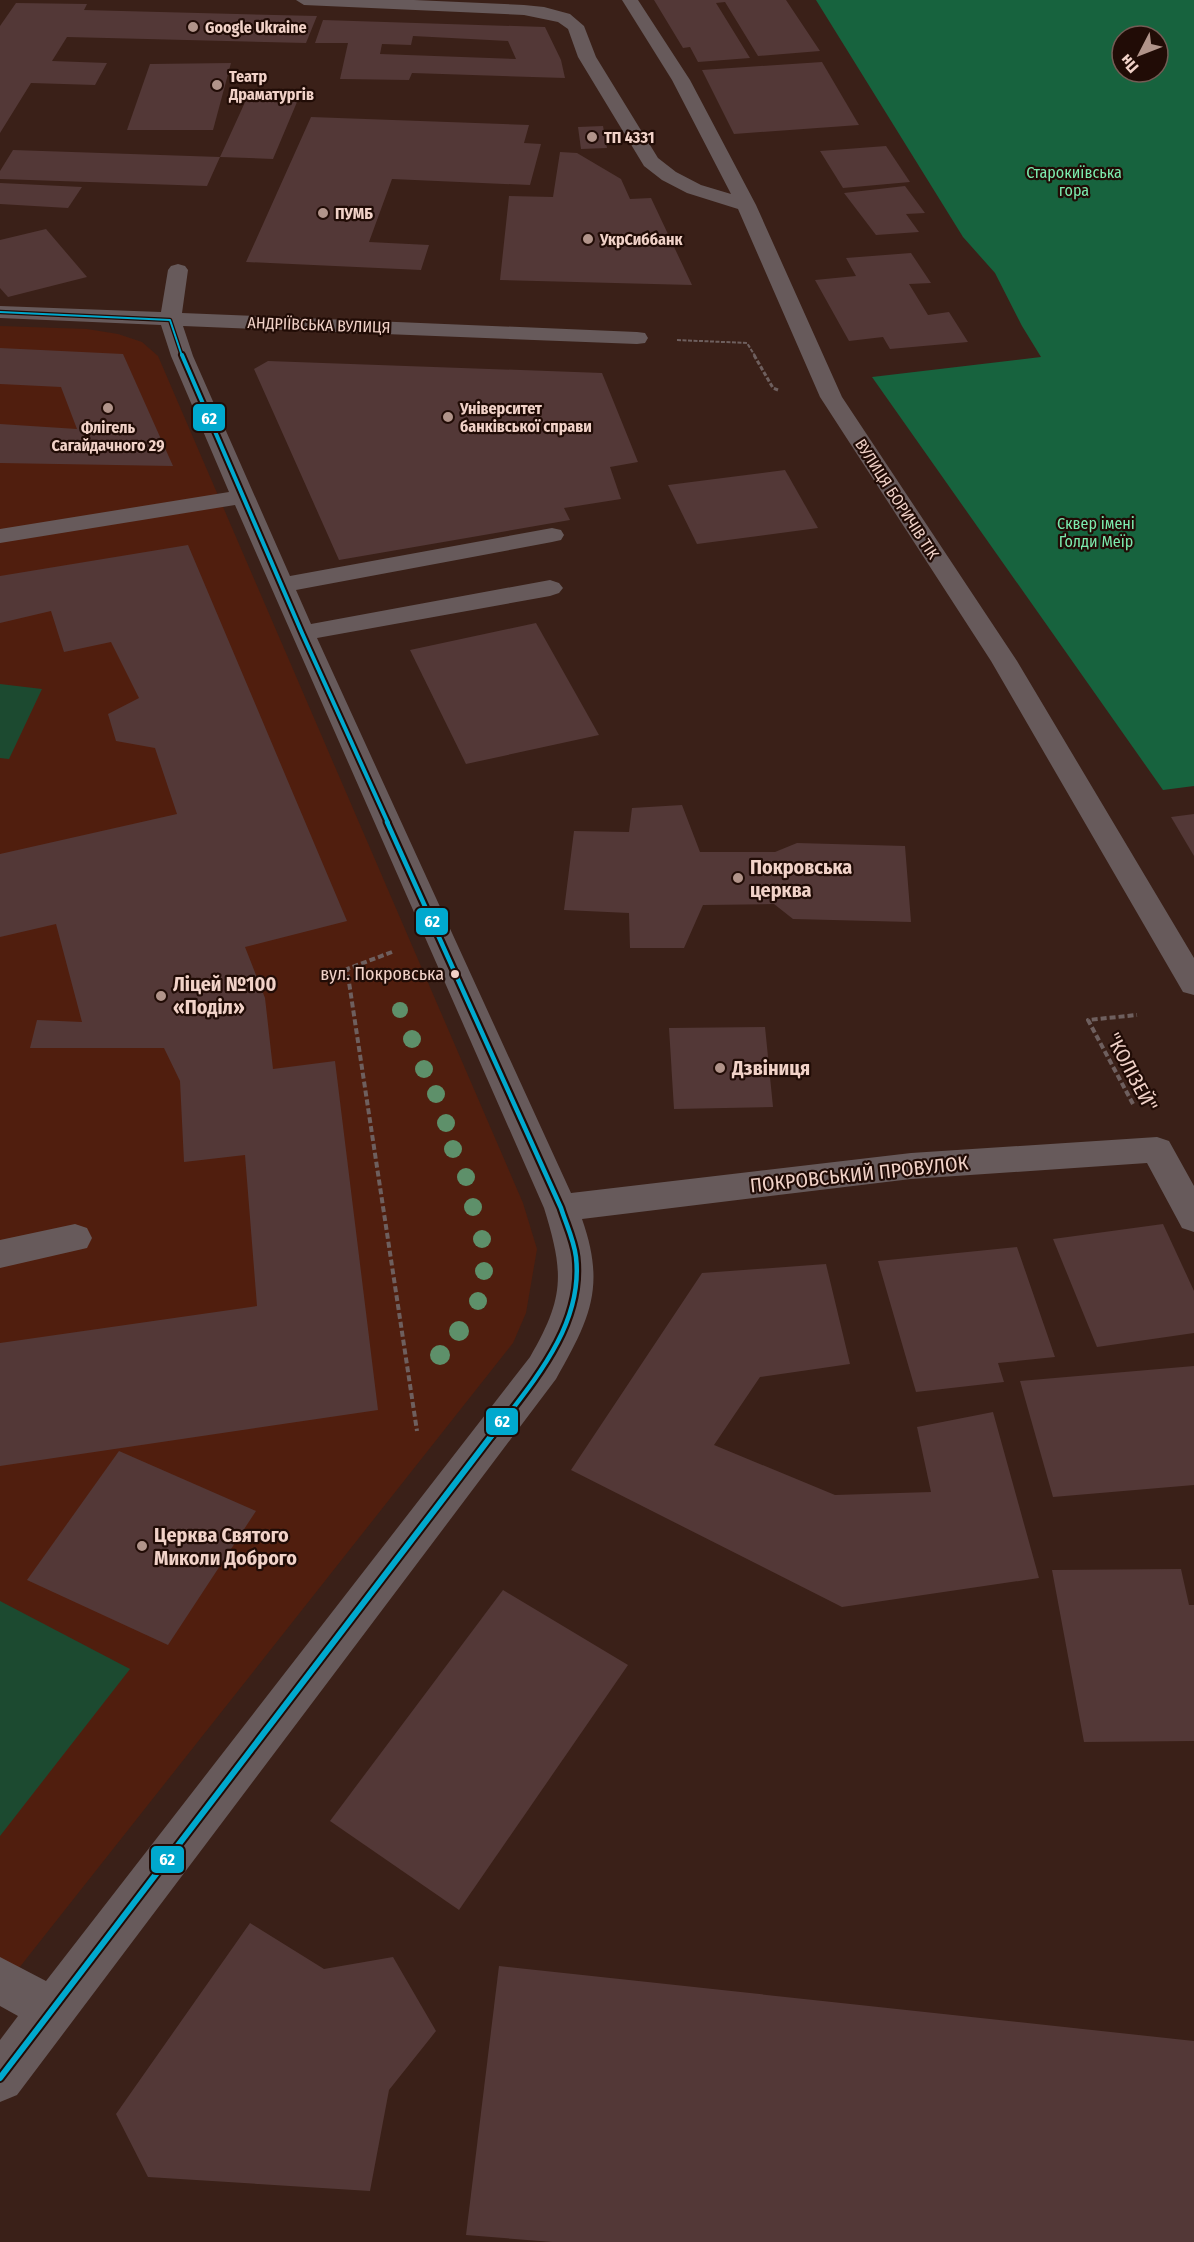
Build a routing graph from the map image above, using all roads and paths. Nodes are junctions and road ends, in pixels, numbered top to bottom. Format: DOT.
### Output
graph roads {
  1 [pos="304,0"];
  2 [pos="630,0"];
  3 [pos="746,205"];
  4 [pos="178,270"];
  5 [pos="0,312"];
  6 [pos="170,320"];
  7 [pos="637,338"];
  8 [pos="781,391"];
  9 [pos="243,497"];
  10 [pos="552,535"];
  11 [pos="0,536"];
  12 [pos="281,585"];
  13 [pos="550,588"];
  14 [pos="302,633"];
  15 [pos="395,951"];
  16 [pos="1194,984"];
  17 [pos="1137,1015"];
  18 [pos="1157,1150"];
  19 [pos="561,1208"];
  20 [pos="1194,1218"];
  21 [pos="75,1238"];
  22 [pos="0,1254"];
  23 [pos="417,1431"];
  24 [pos="0,1980"];
  25 [pos="51,2010"];
  26 [pos="0,2078"];
  1 -- 3 [label="street"];
  2 -- 3 [label="street, ВУЛИЦЯ БОРИЧІВ ТІК"];
  3 -- 16 [label="street, ВУЛИЦЯ БОРИЧІВ ТІК"];
  4 -- 6 [label="street"];
  5 -- 6 [label="street, АНДРІЇВСЬКА ВУЛИЦЯ"];
  6 -- 7 [label="street, АНДРІЇВСЬКА ВУЛИЦЯ"];
  6 -- 9 [label="street"];
  7 -- 8 [label="path"];
  9 -- 11 [label="street"];
  9 -- 12 [label="street"];
  10 -- 12 [label="street"];
  12 -- 14 [label="street"];
  13 -- 14 [label="street"];
  14 -- 19 [label="street"];
  15 -- 23 [label="path"];
  17 -- 18 [label="path, \"КОЛІЗЕЙ\""];
  18 -- 19 [label="street, ПОКРОВСЬКИЙ ПРОВУЛОК"];
  18 -- 20 [label="street"];
  19 -- 25 [label="street"];
  21 -- 22 [label="street"];
  24 -- 25 [label="street"];
  25 -- 26 [label="street"];
}
